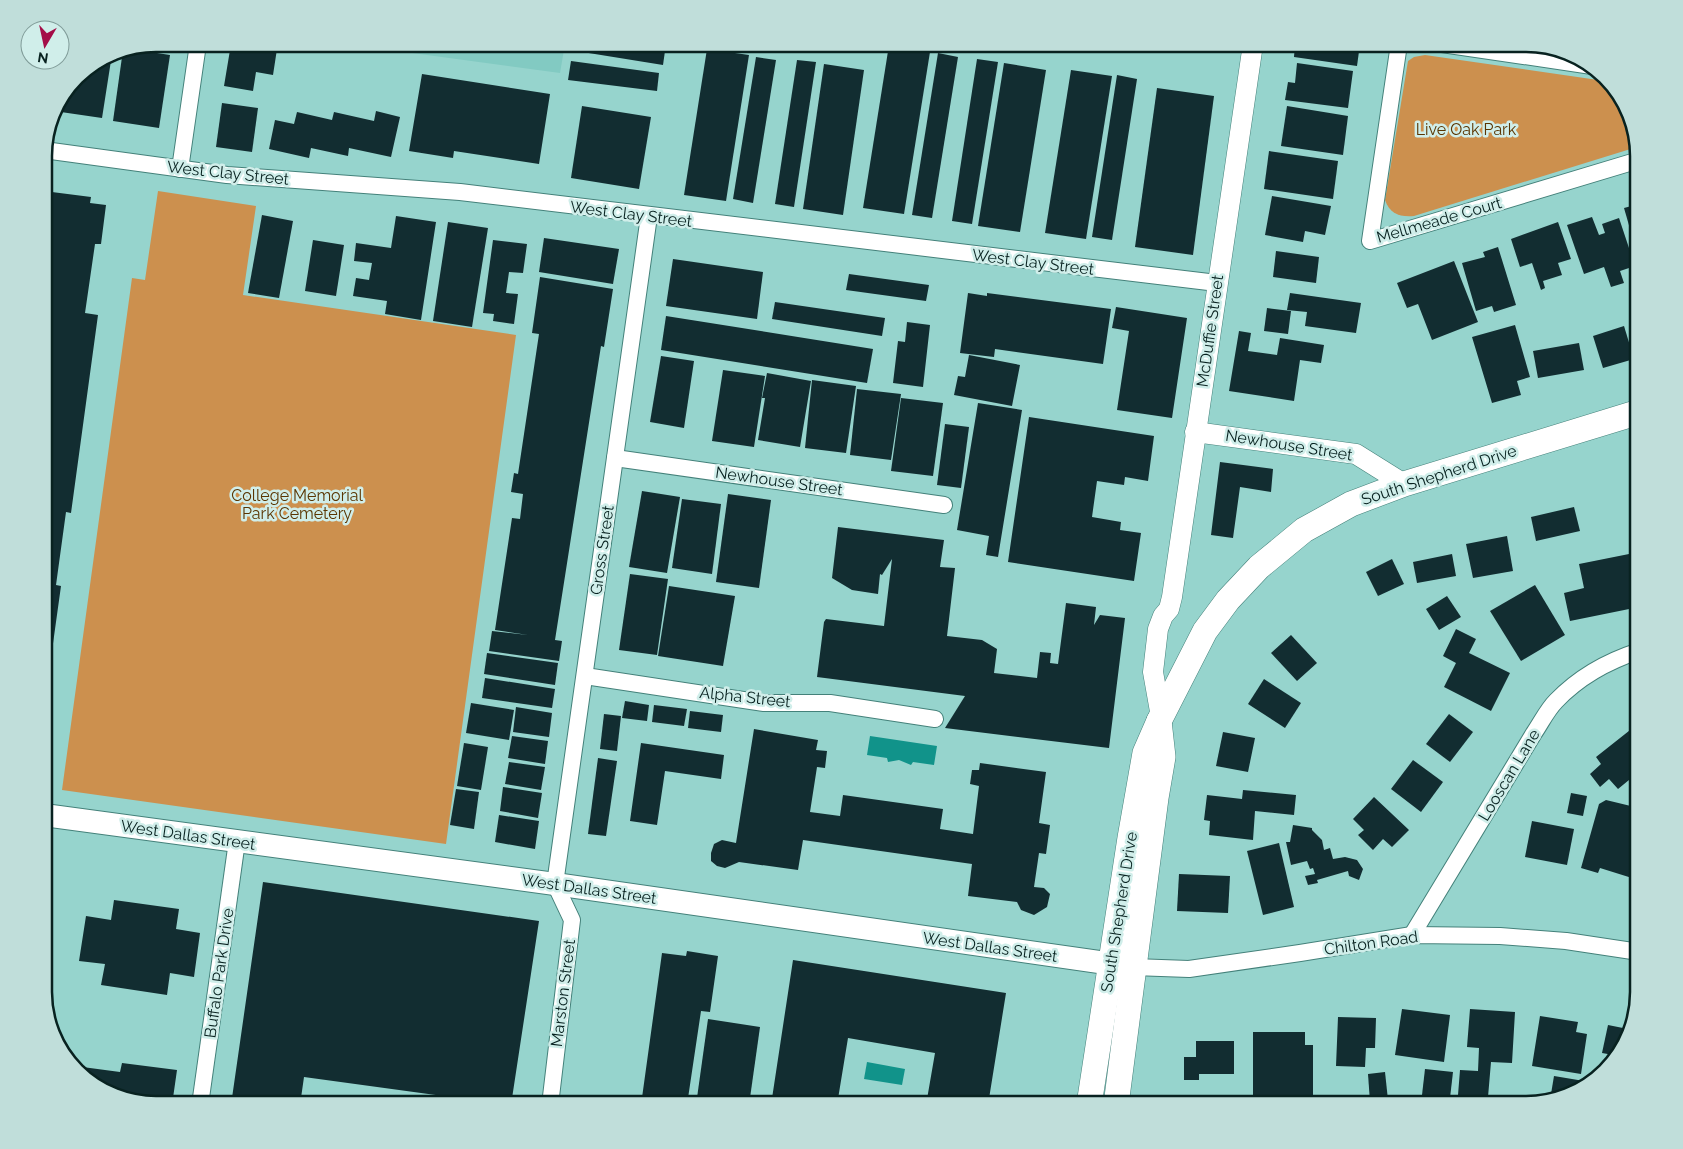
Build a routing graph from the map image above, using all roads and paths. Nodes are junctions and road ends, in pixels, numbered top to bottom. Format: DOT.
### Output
graph roads {
  1 [pos="197,52"];
  2 [pos="1252,52"];
  3 [pos="1398,52"];
  4 [pos="1497,52"];
  5 [pos="1572,63"];
  6 [pos="53,151"];
  7 [pos="1630,163"];
  8 [pos="180,168"];
  9 [pos="649,216"];
  10 [pos="1217,283"];
  11 [pos="1630,415"];
  12 [pos="1195,432"];
  13 [pos="615,458"];
  14 [pos="1404,484"];
  15 [pos="944,505"];
  16 [pos="1630,654"];
  17 [pos="585,676"];
  18 [pos="935,719"];
  19 [pos="1160,719"];
  20 [pos="53,816"];
  21 [pos="237,841"];
  22 [pos="555,884"];
  23 [pos="1412,935"];
  24 [pos="1630,951"];
  25 [pos="1122,966"];
  26 [pos="1097,1055"];
  27 [pos="201,1096"];
  28 [pos="551,1096"];
  29 [pos="1084,1096"];
  30 [pos="1090,1096"];
  31 [pos="1116,1096"];
  1 -- 8 [label="street"];
  2 -- 10 [label="street, McDuffie Street"];
  3 -- 7 [label="street, Mellmeade Court"];
  4 -- 5 [label="street"];
  6 -- 8 [label="street, West Clay Street"];
  8 -- 9 [label="street, West Clay Street"];
  9 -- 10 [label="street, West Clay Street"];
  9 -- 13 [label="street, Gross Street"];
  10 -- 12 [label="street, McDuffie Street"];
  11 -- 14 [label="main road, South Shepherd Drive"];
  12 -- 14 [label="street, Newhouse Street"];
  12 -- 19 [label="street, McDuffie Street"];
  13 -- 15 [label="street, Newhouse Street"];
  13 -- 17 [label="street, Gross Street"];
  14 -- 19 [label="main road, South Shepherd Drive"];
  16 -- 23 [label="street, Looscan Lane"];
  17 -- 18 [label="street, Alpha Street"];
  17 -- 22 [label="street, Gross Street"];
  19 -- 25 [label="main road, South Shepherd Drive"];
  20 -- 21 [label="main road, West Dallas Street"];
  21 -- 22 [label="main road, West Dallas Street"];
  21 -- 27 [label="street, Buffalo Park Drive"];
  22 -- 25 [label="main road, West Dallas Street"];
  22 -- 28 [label="street, Marston Street"];
  23 -- 24 [label="street, Chilton Road"];
  23 -- 25 [label="street, Chilton Road"];
  25 -- 26 [label="main road, South Shepherd Drive"];
  25 -- 31 [label="main road, South Shepherd Drive"];
  26 -- 29 [label="main road"];
  26 -- 30 [label="main road, South Shepherd Drive"];
}
